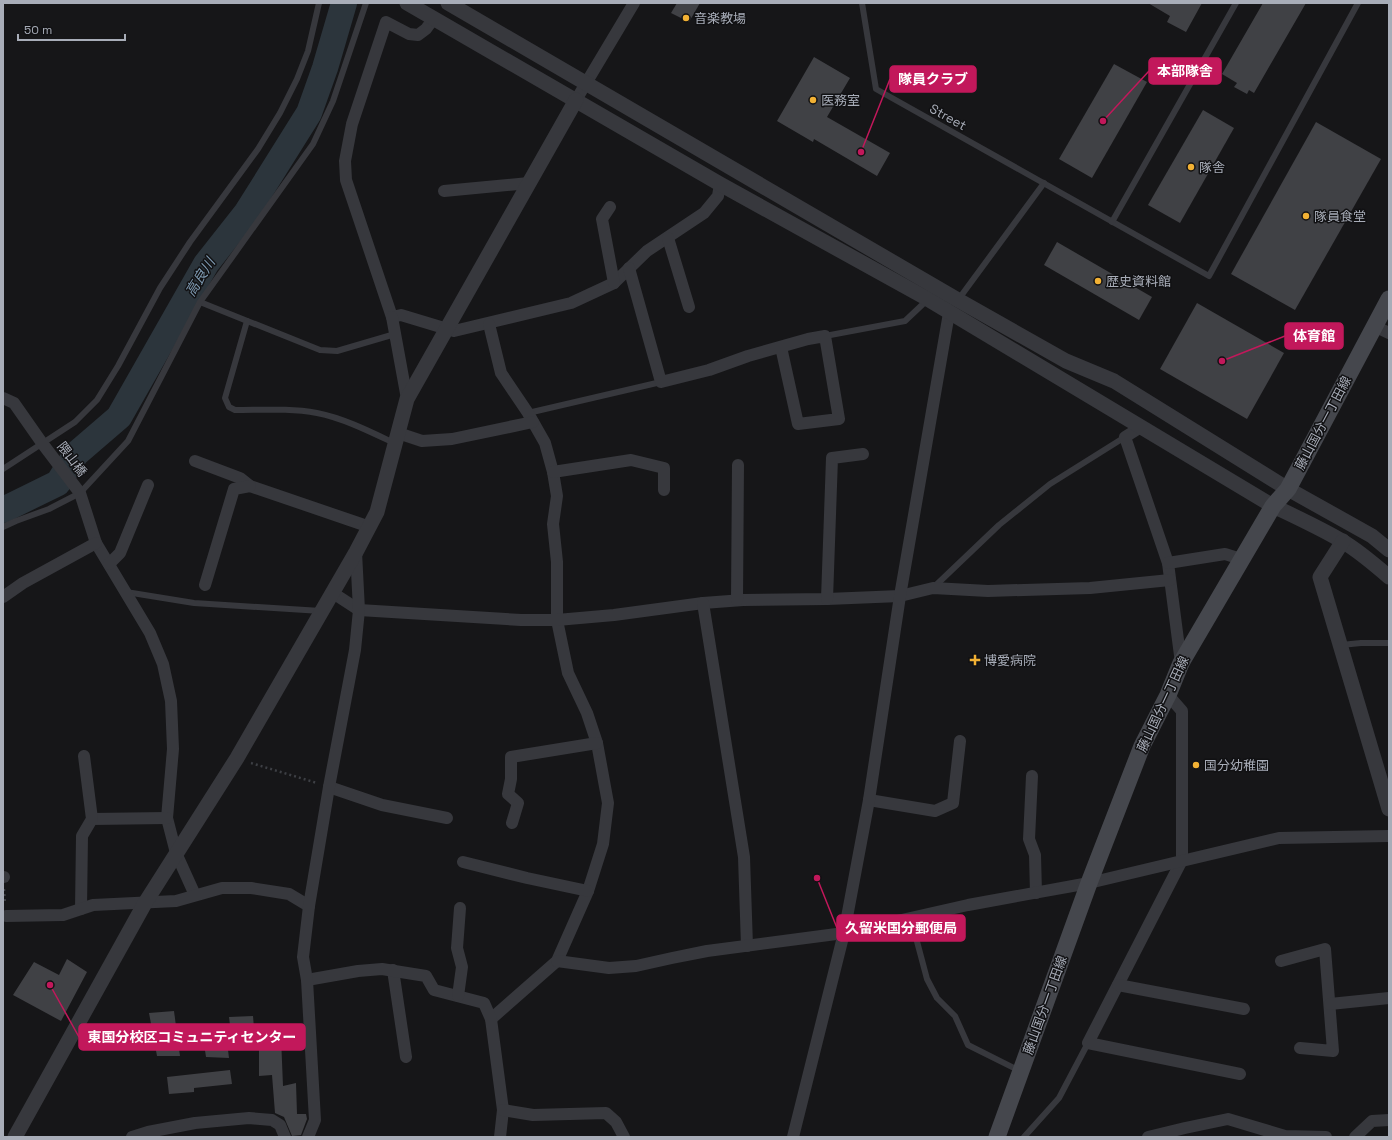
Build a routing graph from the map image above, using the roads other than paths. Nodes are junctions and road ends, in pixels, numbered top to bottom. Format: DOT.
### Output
graph roads {
  1 [pos="319,3"];
  2 [pos="366,3"];
  3 [pos="406,3"];
  4 [pos="448,3"];
  5 [pos="634,3"];
  6 [pos="862,3"];
  7 [pos="1236,3"];
  8 [pos="1358,3"];
  9 [pos="434,18"];
  10 [pos="585,83"];
  11 [pos="576,100"];
  12 [pos="529,183"];
  13 [pos="1044,183"];
  14 [pos="720,184"];
  15 [pos="444,191"];
  16 [pos="610,207"];
  17 [pos="1112,222"];
  18 [pos="668,238"];
  19 [pos="629,268"];
  20 [pos="614,283"];
  21 [pos="926,298"];
  22 [pos="1389,299"];
  23 [pos="958,300"];
  24 [pos="200,302"];
  25 [pos="689,307"];
  26 [pos="949,313"];
  27 [pos="392,317"];
  28 [pos="247,321"];
  29 [pos="489,324"];
  30 [pos="447,328"];
  31 [pos="1382,329"];
  32 [pos="395,334"];
  33 [pos="825,336"];
  34 [pos="781,347"];
  35 [pos="661,382"];
  36 [pos="3,398"];
  37 [pos="407,399"];
  38 [pos="531,417"];
  39 [pos="1141,427"];
  40 [pos="1125,437"];
  41 [pos="397,438"];
  42 [pos="42,443"];
  43 [pos="863,454"];
  44 [pos="195,461"];
  45 [pos="738,465"];
  46 [pos="3,469"];
  47 [pos="553,472"];
  48 [pos="148,485"];
  49 [pos="250,486"];
  50 [pos="1288,489"];
  51 [pos="664,490"];
  52 [pos="80,492"];
  53 [pos="1272,506"];
  54 [pos="3,527"];
  55 [pos="370,527"];
  56 [pos="1343,542"];
  57 [pos="96,543"];
  58 [pos="1389,550"];
  59 [pos="356,552"];
  60 [pos="1241,559"];
  61 [pos="1168,563"];
  62 [pos="109,564"];
  63 [pos="1389,577"];
  64 [pos="1170,580"];
  65 [pos="205,585"];
  66 [pos="933,588"];
  67 [pos="126,592"];
  68 [pos="333,593"];
  69 [pos="900,596"];
  70 [pos="3,597"];
  71 [pos="827,599"];
  72 [pos="737,600"];
  73 [pos="703,602"];
  74 [pos="359,610"];
  75 [pos="323,611"];
  76 [pos="557,620"];
  77 [pos="1389,643"];
  78 [pos="1340,645"];
  79 [pos="1181,663"];
  80 [pos="1168,695"];
  81 [pos="960,741"];
  82 [pos="597,743"];
  83 [pos="84,756"];
  84 [pos="1032,776"];
  85 [pos="329,787"];
  86 [pos="1386,792"];
  87 [pos="869,800"];
  88 [pos="1389,809"];
  89 [pos="167,818"];
  90 [pos="447,818"];
  91 [pos="92,819"];
  92 [pos="512,823"];
  93 [pos="1389,836"];
  94 [pos="176,853"];
  95 [pos="1182,860"];
  96 [pos="463,862"];
  97 [pos="1089,883"];
  98 [pos="588,891"];
  99 [pos="1036,893"];
  100 [pos="195,895"];
  101 [pos="145,903"];
  102 [pos="309,906"];
  103 [pos="460,908"];
  104 [pos="81,909"];
  105 [pos="6,916"];
  106 [pos="911,919"];
  107 [pos="844,933"];
  108 [pos="747,946"];
  109 [pos="557,961"];
  110 [pos="1281,961"];
  111 [pos="393,970"];
  112 [pos="307,980"];
  113 [pos="1118,984"];
  114 [pos="458,996"];
  115 [pos="1389,998"];
  116 [pos="1330,1004"];
  117 [pos="1244,1009"];
  118 [pos="490,1019"];
  119 [pos="1088,1043"];
  120 [pos="1300,1048"];
  121 [pos="406,1057"];
  122 [pos="1021,1072"];
  123 [pos="1240,1074"];
  124 [pos="503,1110"];
  125 [pos="1389,1120"];
  126 [pos="1186,1132"];
  127 [pos="1285,1136"];
  128 [pos="15,1137"];
  129 [pos="132,1137"];
  130 [pos="285,1137"];
  131 [pos="308,1137"];
  132 [pos="500,1137"];
  133 [pos="624,1137"];
  134 [pos="793,1137"];
  135 [pos="997,1137"];
  136 [pos="1024,1137"];
  137 [pos="1148,1137"];
  138 [pos="1326,1137"];
  139 [pos="1355,1137"];
  1 -- 42 [label="lane"];
  2 -- 24 [label="lane"];
  3 -- 9 [label="street"];
  4 -- 10 [label="street"];
  5 -- 10 [label="street"];
  6 -- 13 [label="lane, Street"];
  7 -- 17 [label="lane"];
  8 -- 17 [label="lane"];
  9 -- 11 [label="street"];
  9 -- 27 [label="street"];
  10 -- 11 [label="street"];
  10 -- 23 [label="street"];
  11 -- 12 [label="street"];
  11 -- 14 [label="street"];
  12 -- 15 [label="street"];
  12 -- 30 [label="street"];
  13 -- 17 [label="lane"];
  13 -- 23 [label="lane"];
  14 -- 18 [label="street"];
  14 -- 21 [label="street"];
  16 -- 20 [label="street"];
  18 -- 19 [label="street"];
  18 -- 25 [label="street"];
  19 -- 20 [label="street"];
  19 -- 35 [label="street"];
  20 -- 29 [label="street"];
  21 -- 26 [label="street"];
  21 -- 33 [label="lane"];
  22 -- 31 [label="main road, 藤山国分一丁田線"];
  23 -- 26 [label="lane"];
  23 -- 50 [label="street"];
  24 -- 28 [label="lane"];
  24 -- 52 [label="lane"];
  26 -- 39 [label="street"];
  26 -- 69 [label="street"];
  27 -- 30 [label="street"];
  27 -- 32 [label="street"];
  28 -- 32 [label="lane"];
  28 -- 41 [label="lane"];
  29 -- 30 [label="street"];
  29 -- 38 [label="street"];
  30 -- 37 [label="street"];
  31 -- 50 [label="main road, 藤山国分一丁田線"];
  32 -- 37 [label="street"];
  33 -- 34 [label="street"];
  33 -- 34 [label="street"];
  34 -- 35 [label="street"];
  35 -- 38 [label="lane"];
  36 -- 42 [label="street, 隈山橋"];
  37 -- 41 [label="street"];
  38 -- 41 [label="street"];
  38 -- 47 [label="street"];
  39 -- 40 [label="street"];
  39 -- 53 [label="street"];
  40 -- 61 [label="street"];
  40 -- 66 [label="lane"];
  41 -- 55 [label="street"];
  42 -- 46 [label="lane"];
  42 -- 52 [label="street, 隈山橋"];
  43 -- 71 [label="street"];
  44 -- 49 [label="street"];
  45 -- 72 [label="street"];
  47 -- 51 [label="street"];
  47 -- 76 [label="street"];
  48 -- 62 [label="street"];
  49 -- 55 [label="street"];
  49 -- 65 [label="street"];
  50 -- 53 [label="main road, 藤山国分一丁田線"];
  50 -- 58 [label="street"];
  52 -- 54 [label="lane"];
  52 -- 57 [label="street"];
  53 -- 56 [label="street"];
  53 -- 60 [label="main road, 藤山国分一丁田線"];
  55 -- 59 [label="street"];
  56 -- 63 [label="street"];
  56 -- 78 [label="street"];
  57 -- 62 [label="street"];
  57 -- 70 [label="street"];
  59 -- 68 [label="street"];
  59 -- 74 [label="street"];
  60 -- 61 [label="street"];
  60 -- 79 [label="main road, 藤山国分一丁田線"];
  61 -- 64 [label="street"];
  62 -- 67 [label="street"];
  64 -- 66 [label="street"];
  64 -- 79 [label="street"];
  66 -- 69 [label="street"];
  67 -- 75 [label="lane"];
  67 -- 89 [label="street"];
  68 -- 74 [label="street"];
  68 -- 75 [label="street"];
  69 -- 71 [label="street"];
  69 -- 87 [label="street"];
  71 -- 72 [label="street"];
  72 -- 73 [label="street"];
  73 -- 76 [label="street"];
  73 -- 108 [label="street"];
  74 -- 76 [label="street"];
  74 -- 85 [label="street"];
  75 -- 94 [label="street"];
  76 -- 82 [label="street"];
  77 -- 78 [label="lane"];
  78 -- 86 [label="street"];
  79 -- 80 [label="main road, 藤山国分一丁田線"];
  80 -- 95 [label="street"];
  80 -- 97 [label="main road, 藤山国分一丁田線"];
  81 -- 87 [label="street"];
  82 -- 92 [label="street"];
  82 -- 98 [label="street"];
  83 -- 91 [label="street"];
  84 -- 99 [label="street"];
  85 -- 90 [label="street"];
  85 -- 102 [label="street"];
  86 -- 88 [label="street"];
  87 -- 107 [label="street"];
  89 -- 91 [label="street"];
  89 -- 94 [label="street"];
  91 -- 104 [label="street"];
  93 -- 95 [label="street"];
  94 -- 100 [label="street"];
  94 -- 101 [label="street"];
  95 -- 97 [label="street"];
  95 -- 113 [label="street"];
  96 -- 98 [label="street"];
  97 -- 99 [label="street"];
  97 -- 122 [label="main road, 藤山国分一丁田線"];
  98 -- 109 [label="street"];
  99 -- 106 [label="street"];
  100 -- 101 [label="street"];
  100 -- 102 [label="street"];
  101 -- 104 [label="street"];
  101 -- 128 [label="street"];
  102 -- 112 [label="street"];
  103 -- 114 [label="street"];
  104 -- 105 [label="street"];
  106 -- 107 [label="street"];
  106 -- 122 [label="lane"];
  107 -- 108 [label="street"];
  107 -- 134 [label="street"];
  108 -- 109 [label="street"];
  109 -- 118 [label="street"];
  110 -- 116 [label="street"];
  111 -- 112 [label="street"];
  111 -- 114 [label="street"];
  111 -- 121 [label="street"];
  112 -- 131 [label="street"];
  113 -- 117 [label="street"];
  113 -- 119 [label="street"];
  114 -- 118 [label="street"];
  115 -- 116 [label="street"];
  116 -- 120 [label="street"];
  118 -- 124 [label="street"];
  119 -- 123 [label="street"];
  119 -- 136 [label="lane"];
  122 -- 135 [label="main road, 藤山国分一丁田線"];
  124 -- 132 [label="street"];
  124 -- 133 [label="street"];
  125 -- 139 [label="street"];
  126 -- 127 [label="street"];
  126 -- 137 [label="street"];
  127 -- 138 [label="street"];
  129 -- 130 [label="street"];
}
